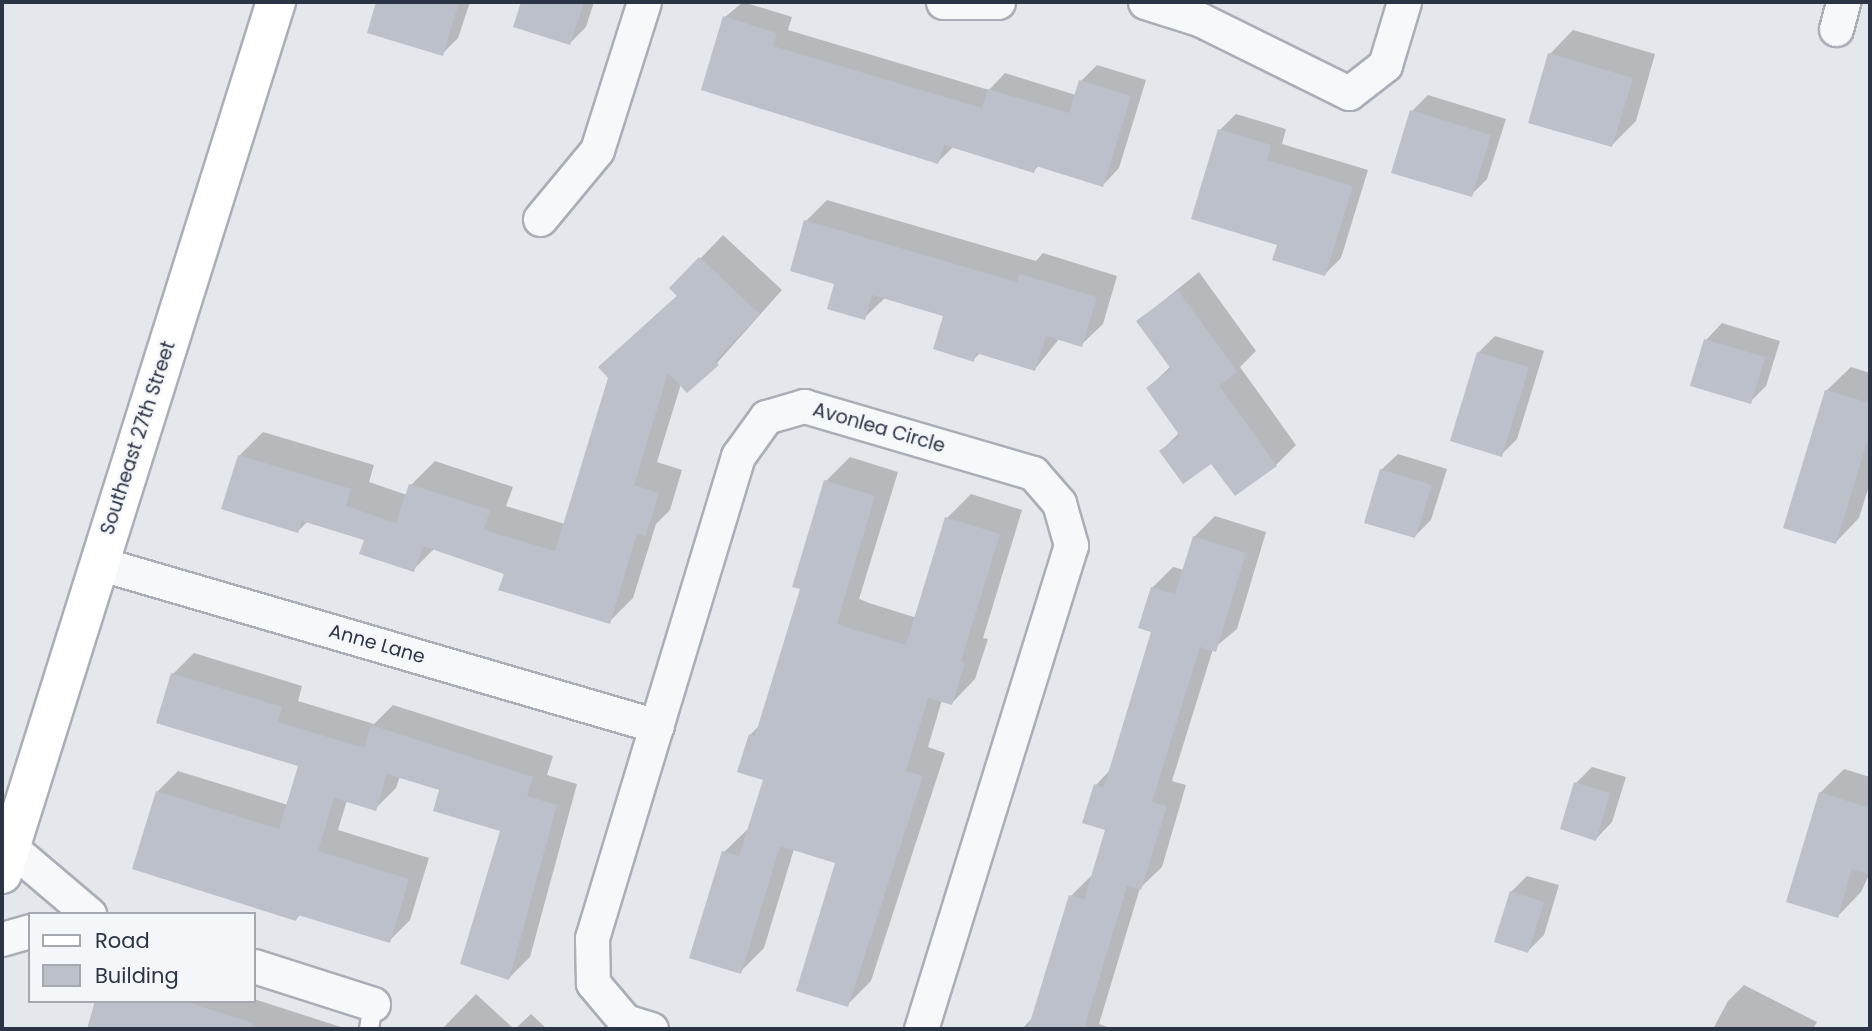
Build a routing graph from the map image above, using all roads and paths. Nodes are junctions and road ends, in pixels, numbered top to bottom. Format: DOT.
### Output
graph roads {
  1 [pos="276,2"];
  2 [pos="644,2"];
  3 [pos="943,2"];
  4 [pos="998,2"];
  5 [pos="1146,2"];
  6 [pos="1404,2"];
  7 [pos="540,219"];
  8 [pos="98,564"];
  9 [pos="657,726"];
  10 [pos="6,861"];
  11 [pos="86,912"];
  12 [pos="28,932"];
  13 [pos="2,939"];
  14 [pos="256,967"];
  15 [pos="371,1017"];
  16 [pos="651,1029"];
  17 [pos="921,1029"];
  1 -- 8 [label="main road, Southeast 27th Street"];
  2 -- 7 [label="street"];
  3 -- 4 [label="street"];
  5 -- 6 [label="street"];
  8 -- 9 [label="street, Anne Lane"];
  8 -- 10 [label="main road, Southeast 27th Street"];
  9 -- 16 [label="street, Avonlea Circle"];
  9 -- 17 [label="street, Avonlea Circle"];
  10 -- 11 [label="street"];
  12 -- 13 [label="street"];
  14 -- 15 [label="street"];
}
